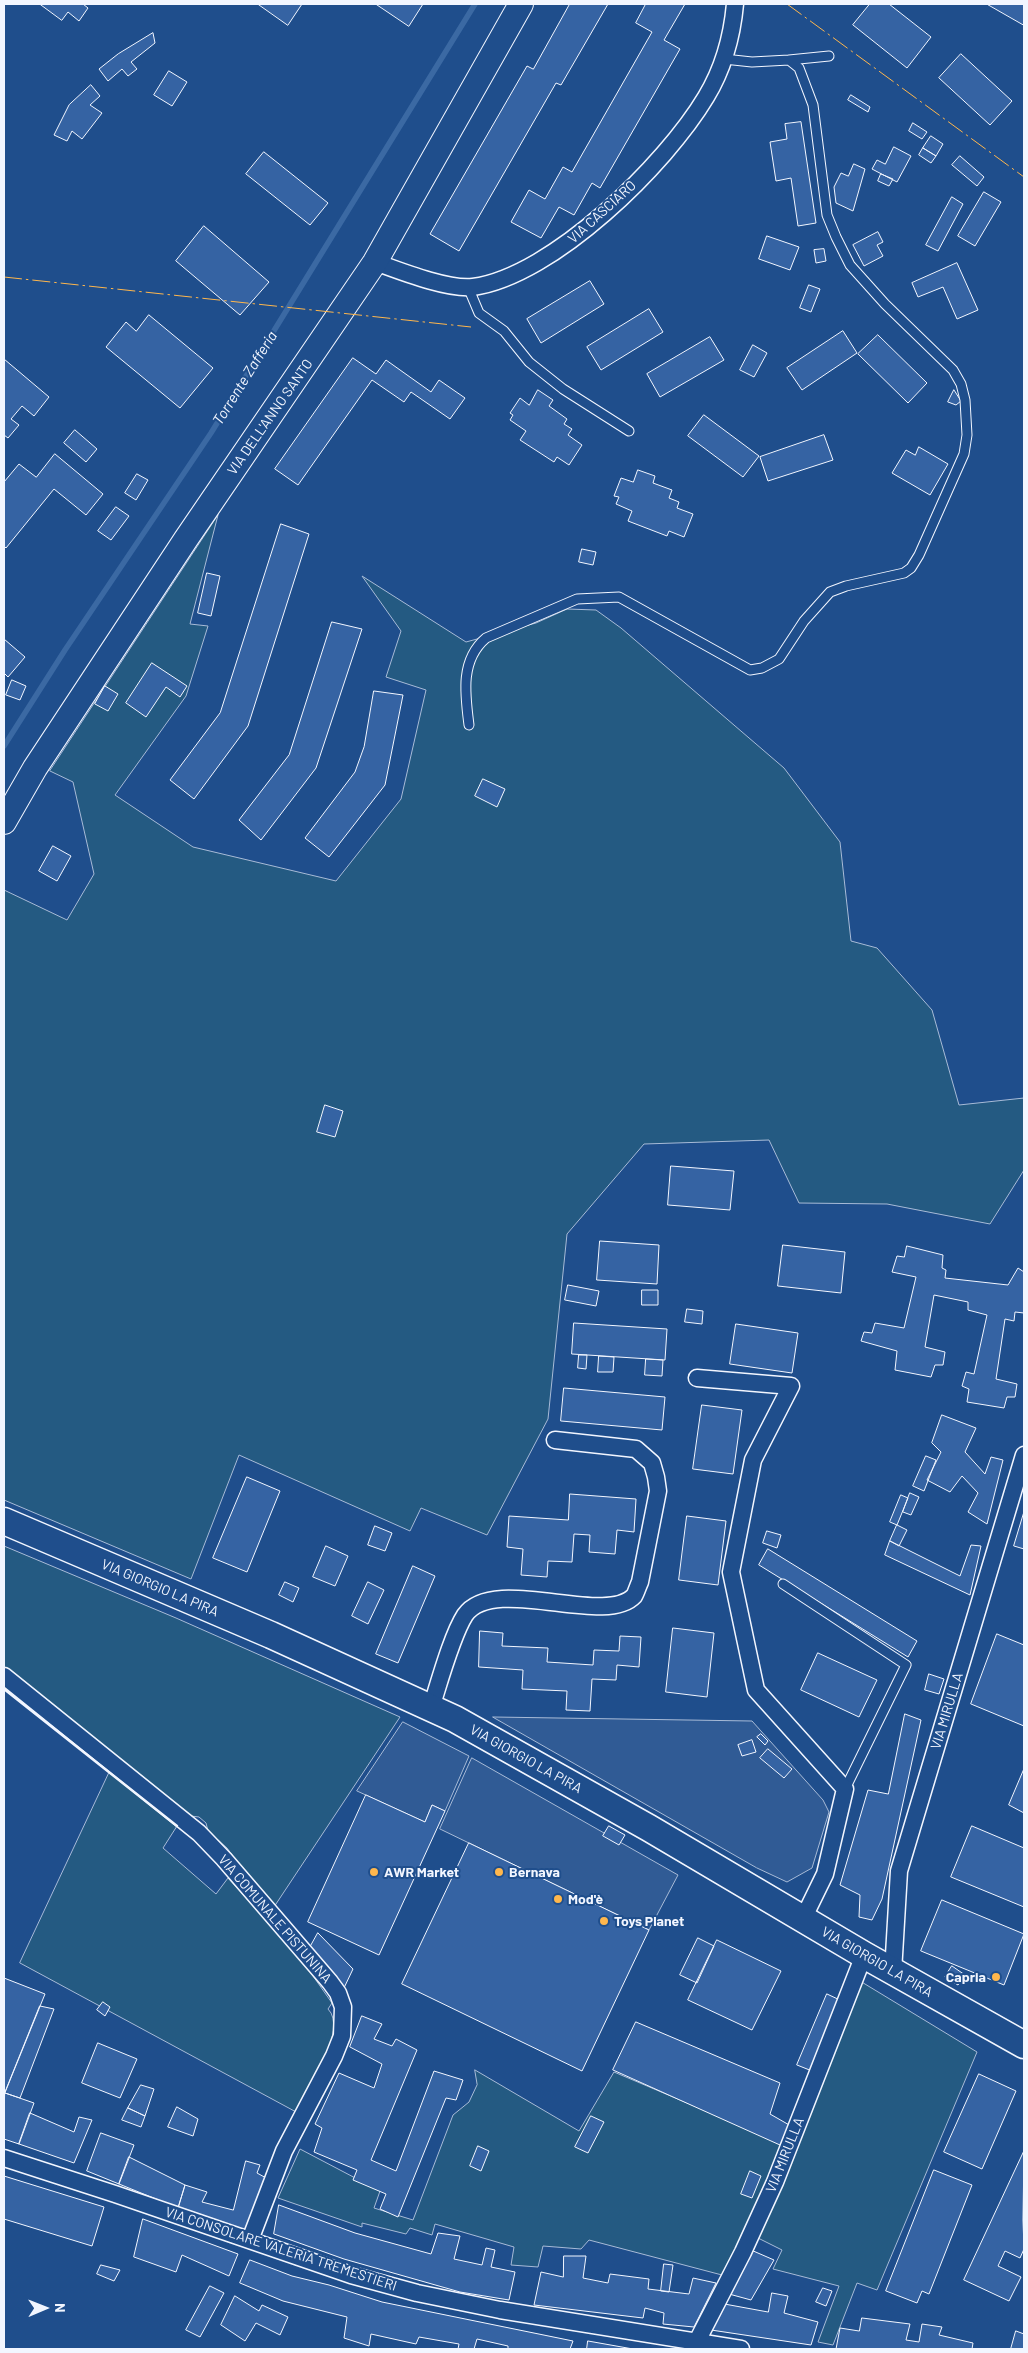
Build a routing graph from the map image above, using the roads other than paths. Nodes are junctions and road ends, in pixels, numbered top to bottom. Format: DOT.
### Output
graph roads {
  1 [pos="521,4"];
  2 [pos="735,4"];
  3 [pos="829,56"];
  4 [pos="724,59"];
  5 [pos="789,60"];
  6 [pos="375,262"];
  7 [pos="468,287"];
  8 [pos="629,430"];
  9 [pos="469,725"];
  10 [pos="4,822"];
  11 [pos="697,1378"];
  12 [pos="556,1440"];
  13 [pos="1024,1455"];
  14 [pos="4,1521"];
  15 [pos="783,1584"];
  16 [pos="4,1676"];
  17 [pos="431,1708"];
  18 [pos="846,1789"];
  19 [pos="803,1919"];
  20 [pos="864,1955"];
  21 [pos="893,1972"];
  22 [pos="1024,2045"];
  23 [pos="4,2158"];
  24 [pos="250,2240"];
  25 [pos="695,2345"];
  26 [pos="742,2349"];
  1 -- 6 [label="street, VIA DELL'ANNO SANTO"];
  2 -- 4 [label="street, VIA CASCIARO"];
  3 -- 5 [label="lane"];
  4 -- 5 [label="lane"];
  4 -- 7 [label="street, VIA CASCIARO"];
  5 -- 9 [label="lane"];
  6 -- 7 [label="street, VIA CASCIARO"];
  6 -- 10 [label="street, VIA DELL'ANNO SANTO"];
  7 -- 8 [label="lane"];
  11 -- 18 [label="street"];
  12 -- 17 [label="street"];
  13 -- 21 [label="street, VIA MIRULLA"];
  14 -- 17 [label="main road, VIA GIORGIO LA PIRA"];
  15 -- 18 [label="lane"];
  16 -- 24 [label="street, VIA COMUNALE PISTUNINA"];
  17 -- 19 [label="main road, VIA GIORGIO LA PIRA"];
  18 -- 19 [label="street"];
  19 -- 20 [label="main road, VIA GIORGIO LA PIRA"];
  20 -- 21 [label="main road, VIA GIORGIO LA PIRA"];
  20 -- 25 [label="street, VIA MIRULLA"];
  21 -- 22 [label="main road, VIA GIORGIO LA PIRA"];
  23 -- 24 [label="street, VIA CONSOLARE VALERIA TREMESTIERI"];
  24 -- 25 [label="street, VIA CONSOLARE VALERIA TREMESTIERI"];
  25 -- 26 [label="street, VIA CONSOLARE VALERIA TREMESTIERI"];
}
